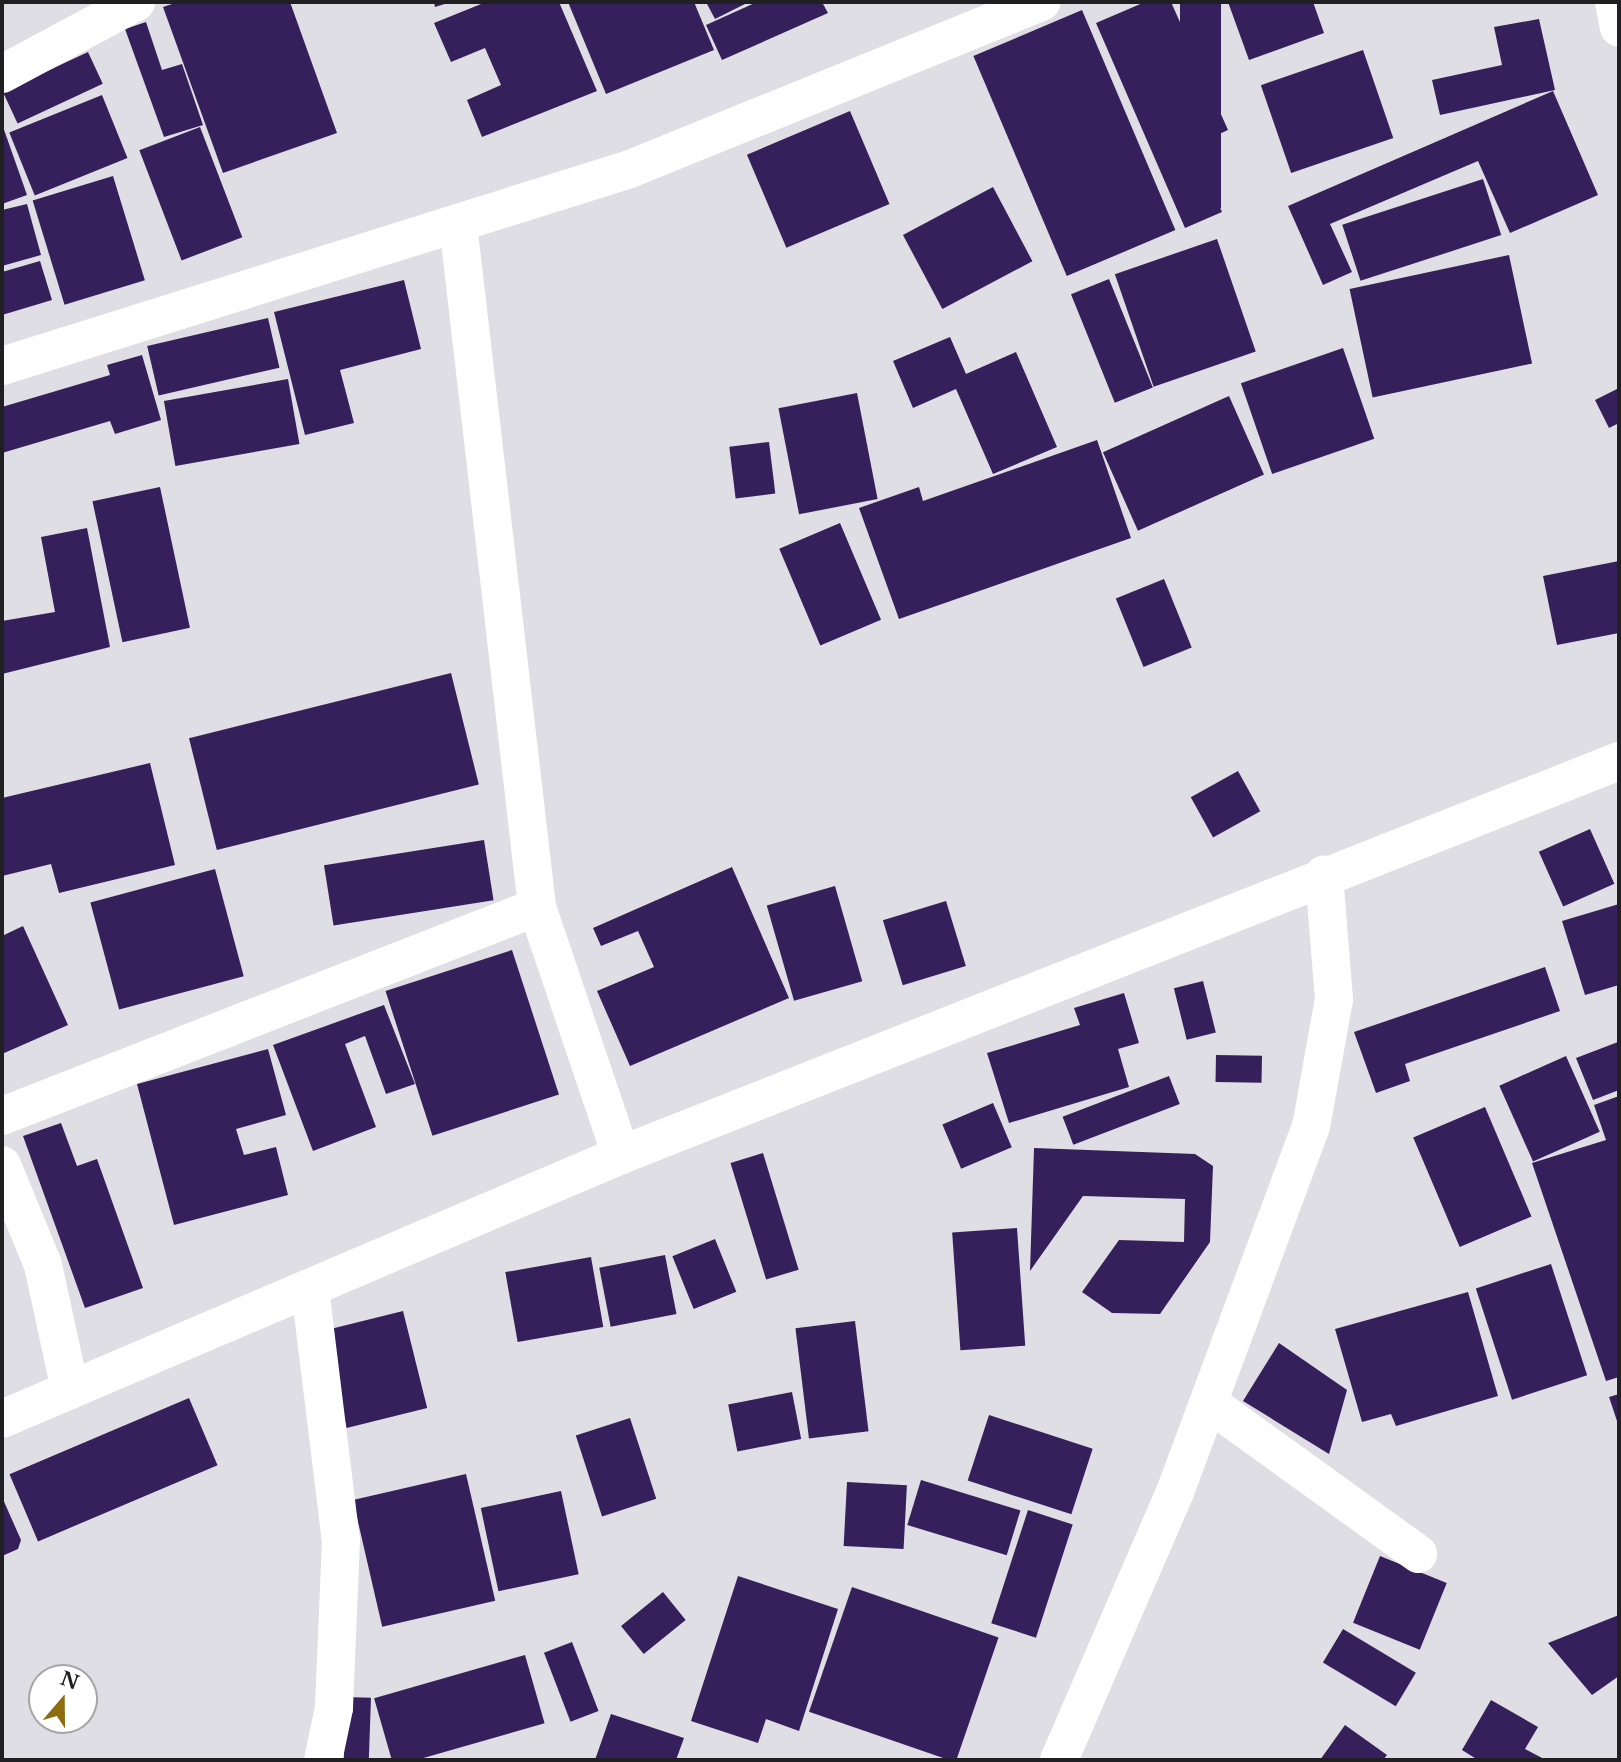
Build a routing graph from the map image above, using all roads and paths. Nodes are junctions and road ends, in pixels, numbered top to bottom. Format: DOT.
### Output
graph roads {
  1 [pos="136,2"];
  2 [pos="1041,2"];
  3 [pos="1614,2"];
  4 [pos="1619,29"];
  5 [pos="2,74"];
  6 [pos="458,224"];
  7 [pos="2,366"];
  8 [pos="1619,761"];
  9 [pos="1324,874"];
  10 [pos="537,908"];
  11 [pos="2,1116"];
  12 [pos="621,1154"];
  13 [pos="2,1165"];
  14 [pos="310,1289"];
  15 [pos="70,1390"];
  16 [pos="1209,1402"];
  17 [pos="2,1419"];
  18 [pos="1418,1554"];
  19 [pos="323,1760"];
  20 [pos="1059,1760"];
  1 -- 5 [label="street"];
  2 -- 6 [label="street"];
  3 -- 4 [label="street"];
  6 -- 7 [label="street"];
  6 -- 10 [label="street"];
  8 -- 9 [label="street"];
  9 -- 12 [label="street"];
  9 -- 16 [label="street"];
  10 -- 11 [label="street"];
  10 -- 12 [label="street"];
  12 -- 14 [label="street"];
  13 -- 15 [label="street"];
  14 -- 15 [label="street"];
  14 -- 19 [label="street"];
  15 -- 17 [label="street"];
  16 -- 18 [label="street"];
  16 -- 20 [label="street"];
}
